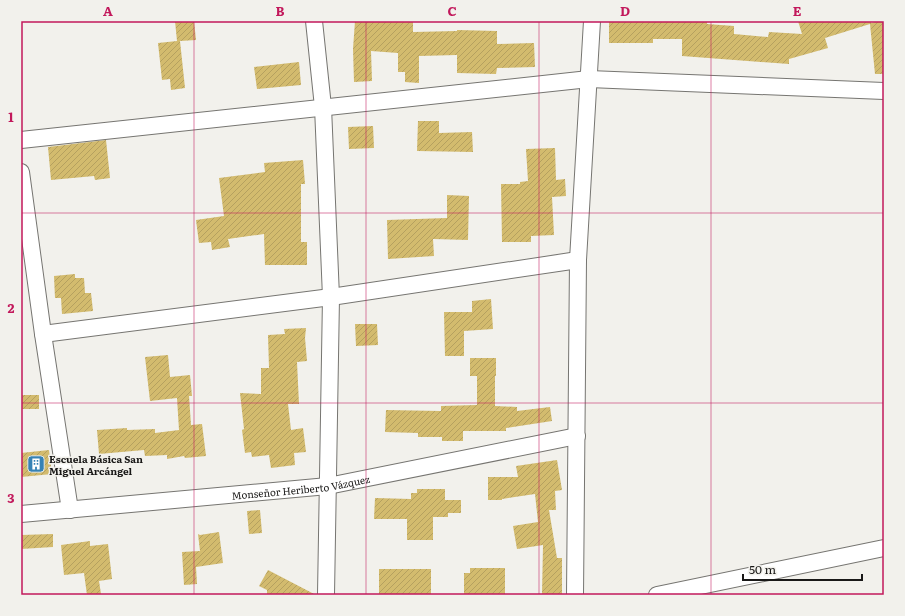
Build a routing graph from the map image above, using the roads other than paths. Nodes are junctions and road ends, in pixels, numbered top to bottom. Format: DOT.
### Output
graph roads {
  1 [pos="314,21"];
  2 [pos="592,21"];
  3 [pos="589,79"];
  4 [pos="884,91"];
  5 [pos="323,107"];
  6 [pos="21,140"];
  7 [pos="21,172"];
  8 [pos="578,260"];
  9 [pos="331,297"];
  10 [pos="43,334"];
  11 [pos="577,436"];
  12 [pos="328,486"];
  13 [pos="70,510"];
  14 [pos="21,514"];
  15 [pos="884,548"];
  16 [pos="326,595"];
  17 [pos="575,595"];
  18 [pos="657,595"];
  1 -- 5 [label="street"];
  2 -- 3 [label="street"];
  3 -- 4 [label="street"];
  3 -- 5 [label="street"];
  3 -- 8 [label="street"];
  5 -- 6 [label="street"];
  5 -- 9 [label="street"];
  7 -- 10 [label="street"];
  8 -- 9 [label="street"];
  8 -- 11 [label="street"];
  9 -- 10 [label="street"];
  9 -- 12 [label="street"];
  10 -- 13 [label="street"];
  11 -- 12 [label="street, Monseñor Heriberto Vázquez"];
  11 -- 17 [label="street"];
  12 -- 13 [label="street, Monseñor Heriberto Vázquez"];
  12 -- 16 [label="street"];
  13 -- 14 [label="street, Monseñor Heriberto Vázquez"];
  15 -- 18 [label="street"];
}
